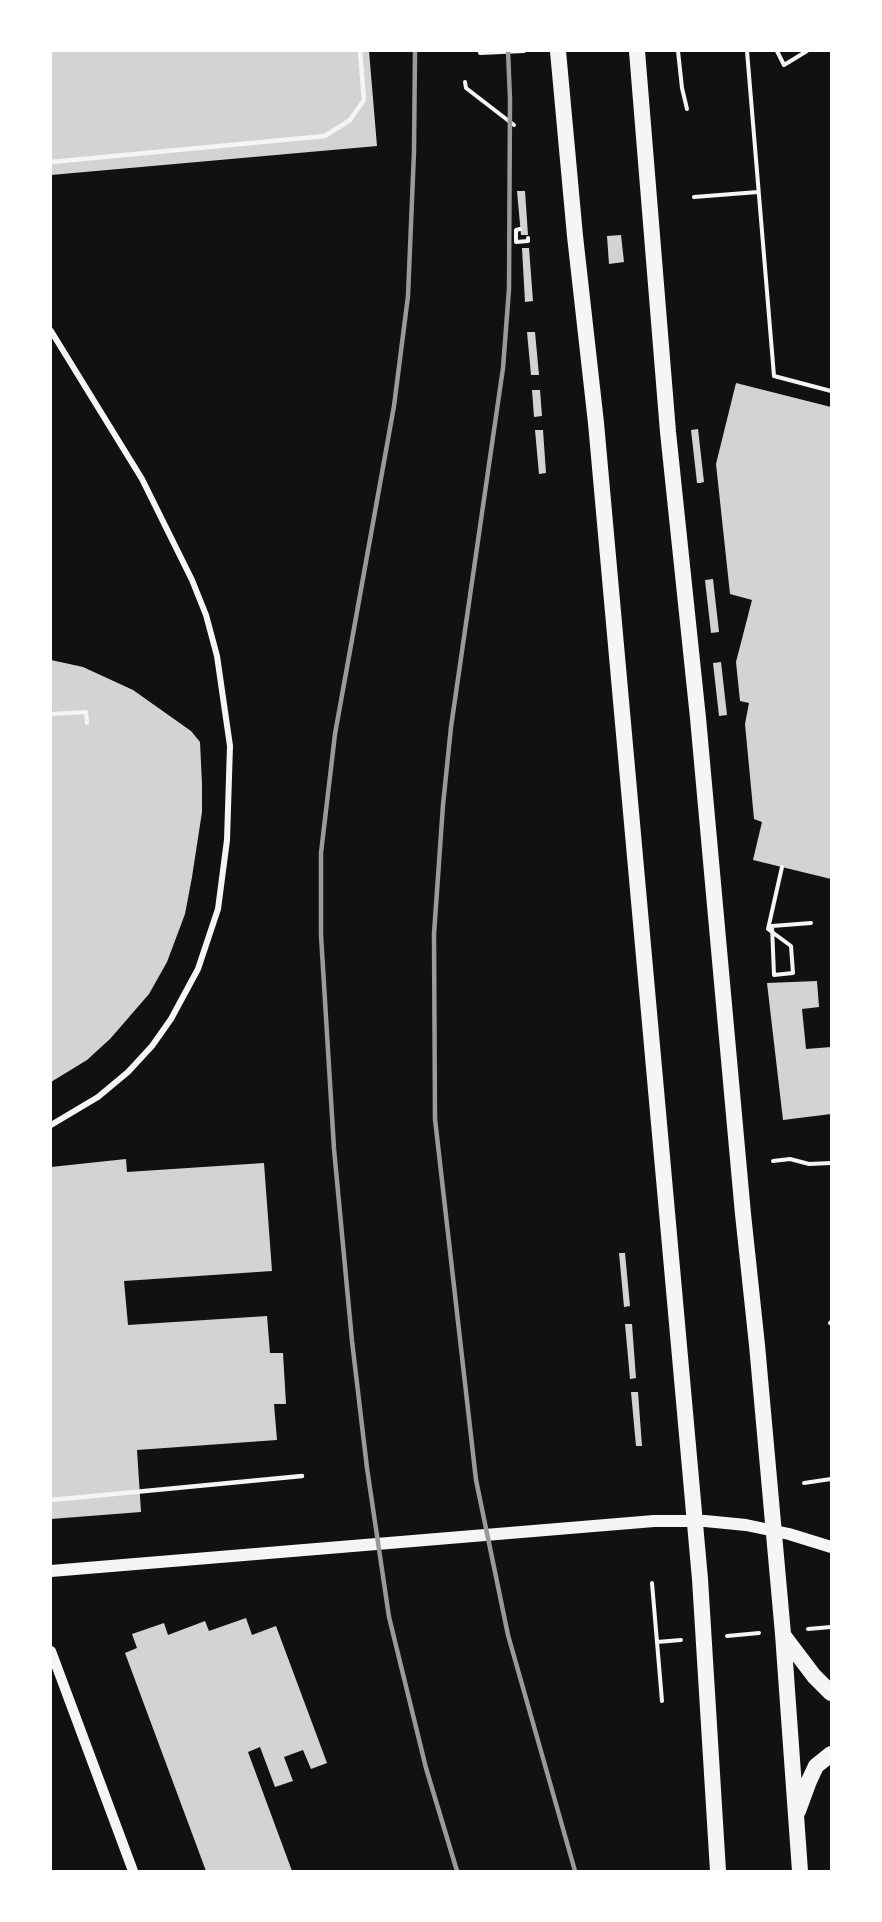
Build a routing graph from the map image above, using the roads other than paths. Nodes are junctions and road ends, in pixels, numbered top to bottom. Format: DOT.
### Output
graph roads {
  1 [pos="360,51"];
  2 [pos="558,51"];
  3 [pos="637,51"];
  4 [pos="51,162"];
  5 [pos="51,331"];
  6 [pos="51,1125"];
  7 [pos="302,1476"];
  8 [pos="51,1500"];
  9 [pos="831,1547"];
  10 [pos="51,1570"];
  11 [pos="790,1632"];
  12 [pos="51,1651"];
  13 [pos="831,1693"];
  14 [pos="831,1754"];
  15 [pos="795,1821"];
  16 [pos="133,1871"];
  17 [pos="718,1871"];
  18 [pos="800,1871"];
  1 -- 4 [label="lane"];
  2 -- 17 [label="highway"];
  3 -- 11 [label="highway"];
  5 -- 6 [label="street"];
  7 -- 8 [label="lane"];
  9 -- 10 [label="main road"];
  11 -- 13 [label="highway"];
  11 -- 15 [label="highway"];
  12 -- 16 [label="street"];
  14 -- 15 [label="highway"];
  15 -- 18 [label="highway"];
}
